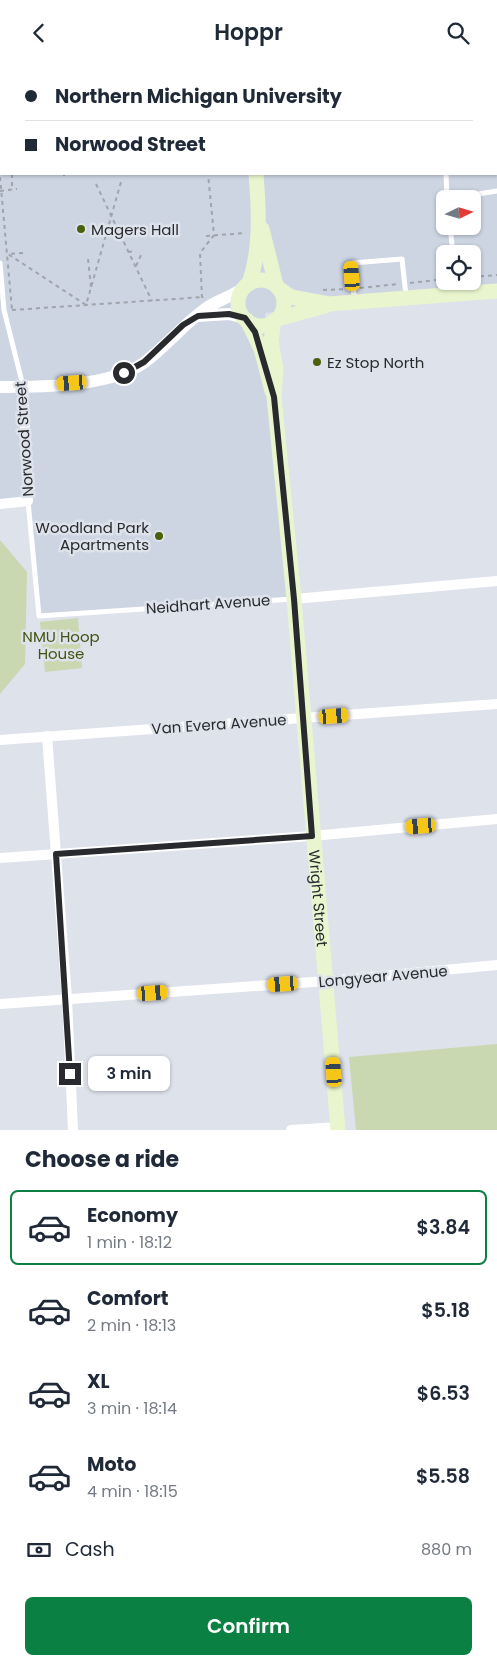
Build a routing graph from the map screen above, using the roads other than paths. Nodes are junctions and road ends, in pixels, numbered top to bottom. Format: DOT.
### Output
graph roads {
  1 [pos="256,175"];
  2 [pos="446,175"];
  3 [pos="447,190"];
  4 [pos="497,191"];
  5 [pos="481,193"];
  6 [pos="259,223"];
  7 [pos="0,263"];
  8 [pos="247,286"];
  9 [pos="277,287"];
  10 [pos="436,289"];
  11 [pos="481,290"];
  12 [pos="406,291"];
  13 [pos="497,291"];
  14 [pos="354,295"];
  15 [pos="328,304"];
  16 [pos="198,316"];
  17 [pos="246,319"];
  18 [pos="276,320"];
  19 [pos="0,387"];
  20 [pos="23,387"];
  21 [pos="274,397"];
  22 [pos="28,501"];
  23 [pos="0,504"];
  24 [pos="497,581"];
  25 [pos="294,599"];
  26 [pos="39,616"];
  27 [pos="497,704"];
  28 [pos="302,718"];
  29 [pos="47,737"];
  30 [pos="0,740"];
  31 [pos="497,819"];
  32 [pos="312,836"];
  33 [pos="56,854"];
  34 [pos="0,858"];
  35 [pos="497,965"];
  36 [pos="326,981"];
  37 [pos="67,999"];
  38 [pos="0,1004"];
  39 [pos="338,1128"];
  40 [pos="73,1130"];
  41 [pos="291,1130"];
  1 -- 6 [label="main road"];
  2 -- 3 [label="lane"];
  4 -- 5 [label="lane"];
  6 -- 8 [label="main road"];
  6 -- 9 [label="main road"];
  7 -- 20 [label="lane, Norwood Street"];
  8 -- 9 [label="main road"];
  8 -- 16 [label="street"];
  8 -- 17 [label="main road"];
  9 -- 15 [label="main road"];
  9 -- 18 [label="main road"];
  10 -- 12 [label="main road"];
  11 -- 13 [label="main road"];
  12 -- 14 [label="main road"];
  12 -- 14 [label="lane"];
  14 -- 15 [label="main road"];
  15 -- 18 [label="main road"];
  16 -- 17 [label="street"];
  16 -- 20 [label="street"];
  17 -- 18 [label="main road"];
  17 -- 21 [label="main road, Wright Street"];
  18 -- 21 [label="main road, Wright Street"];
  19 -- 20 [label="street"];
  20 -- 22 [label="street, Norwood Street"];
  21 -- 25 [label="main road, Wright Street"];
  22 -- 23 [label="street"];
  22 -- 26 [label="lane, Norwood Street"];
  24 -- 25 [label="street, Neidhart Avenue"];
  25 -- 26 [label="lane, Neidhart Avenue"];
  25 -- 28 [label="main road, Wright Street"];
  27 -- 28 [label="street, Van Evera Avenue"];
  28 -- 29 [label="street, Van Evera Avenue"];
  28 -- 32 [label="main road, Wright Street"];
  29 -- 30 [label="street, Van Evera Avenue"];
  29 -- 33 [label="street"];
  31 -- 32 [label="street"];
  32 -- 33 [label="street"];
  32 -- 36 [label="main road, Wright Street"];
  33 -- 34 [label="street"];
  33 -- 37 [label="street"];
  35 -- 36 [label="street, Longyear Avenue"];
  36 -- 37 [label="street, Longyear Avenue"];
  36 -- 39 [label="main road, Wright Street"];
  37 -- 38 [label="street, Longyear Avenue"];
  37 -- 40 [label="street"];
  39 -- 41 [label="street"];
}
